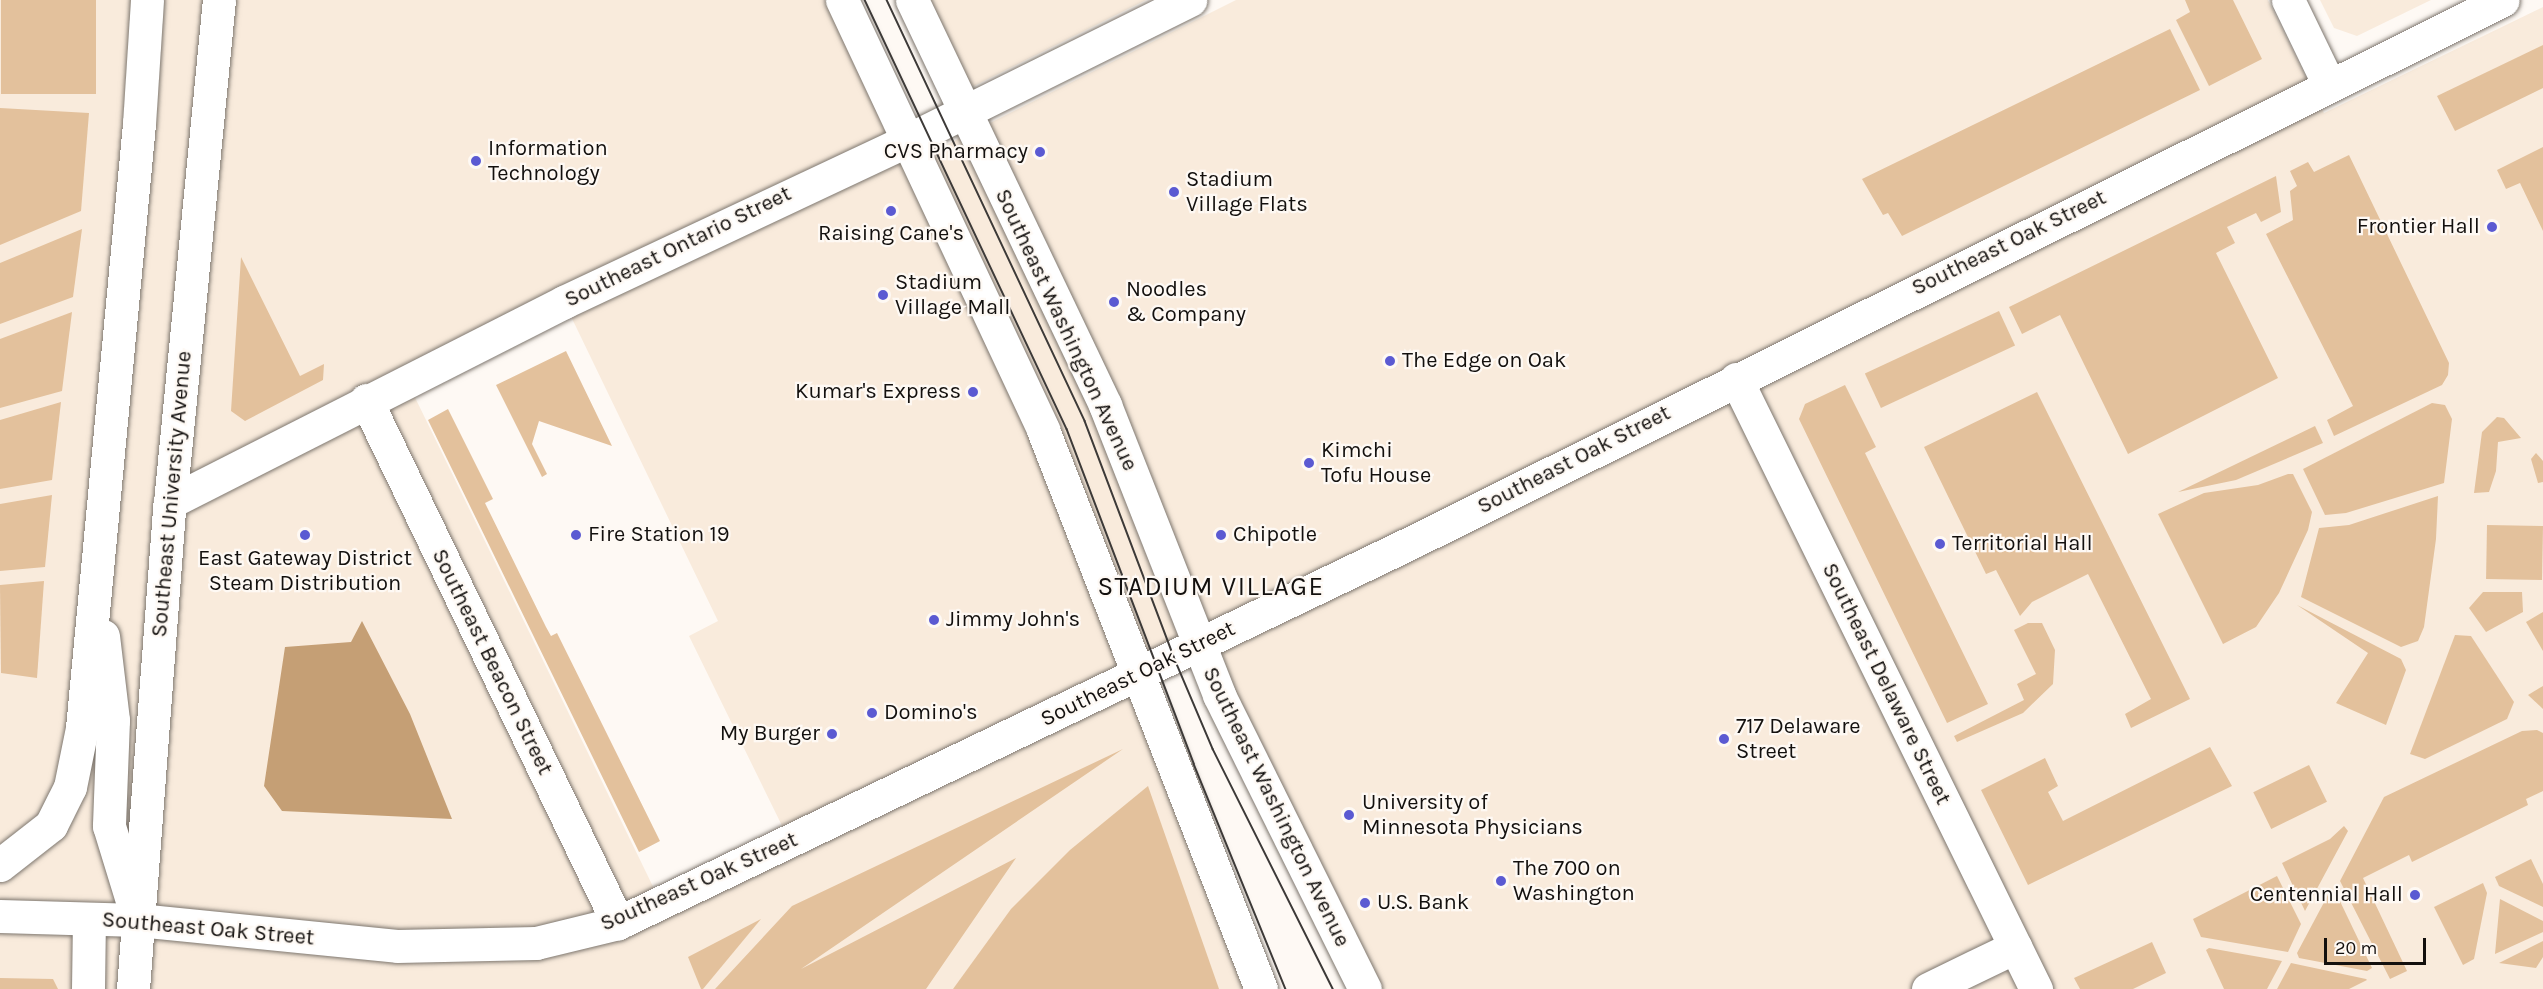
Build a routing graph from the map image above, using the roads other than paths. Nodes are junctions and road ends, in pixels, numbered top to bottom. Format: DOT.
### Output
graph roads {
  1 [pos="147,0"];
  2 [pos="219,0"];
  3 [pos="842,0"];
  4 [pos="912,0"];
  5 [pos="1190,0"];
  6 [pos="2288,0"];
  7 [pos="2503,0"];
  8 [pos="2329,85"];
  9 [pos="965,112"];
  10 [pos="910,139"];
  11 [pos="1736,379"];
  12 [pos="366,400"];
  13 [pos="170,502"];
  14 [pos="94,566"];
  15 [pos="1199,643"];
  16 [pos="1138,674"];
  17 [pos="0,865"];
  18 [pos="0,916"];
  19 [pos="89,919"];
  20 [pos="138,920"];
  21 [pos="618,923"];
  22 [pos="2015,947"];
  23 [pos="88,989"];
  24 [pos="133,989"];
  25 [pos="1261,989"];
  26 [pos="1365,989"];
  27 [pos="1928,989"];
  28 [pos="2036,989"];
  1 -- 14 [label="street"];
  2 -- 13 [label="street, Southeast University Avenue"];
  3 -- 10 [label="street"];
  4 -- 9 [label="street, Southeast Washington Avenue"];
  5 -- 9 [label="street, Southeast Ontario Street"];
  6 -- 8 [label="street"];
  7 -- 8 [label="street, Southeast Oak Street"];
  8 -- 11 [label="street, Southeast Oak Street"];
  9 -- 10 [label="street, Southeast Ontario Street"];
  9 -- 15 [label="street, Southeast Washington Avenue"];
  10 -- 12 [label="street, Southeast Ontario Street"];
  10 -- 16 [label="street"];
  11 -- 15 [label="street, Southeast Oak Street"];
  11 -- 22 [label="street, Southeast Delaware Street"];
  12 -- 13 [label="street, Southeast Ontario Street"];
  12 -- 21 [label="street, Southeast Beacon Street"];
  13 -- 20 [label="street, Southeast University Avenue"];
  14 -- 17 [label="street"];
  14 -- 20 [label="street"];
  15 -- 16 [label="street, Southeast Oak Street"];
  15 -- 26 [label="street, Southeast Washington Avenue"];
  16 -- 21 [label="street, Southeast Oak Street"];
  16 -- 25 [label="street"];
  18 -- 19 [label="street, Southeast Oak Street"];
  19 -- 20 [label="street, Southeast Oak Street"];
  19 -- 23 [label="street"];
  20 -- 21 [label="street, Southeast Oak Street"];
  20 -- 24 [label="street, Southeast University Avenue"];
  22 -- 27 [label="street"];
  22 -- 28 [label="street, Southeast Delaware Street"];
}
